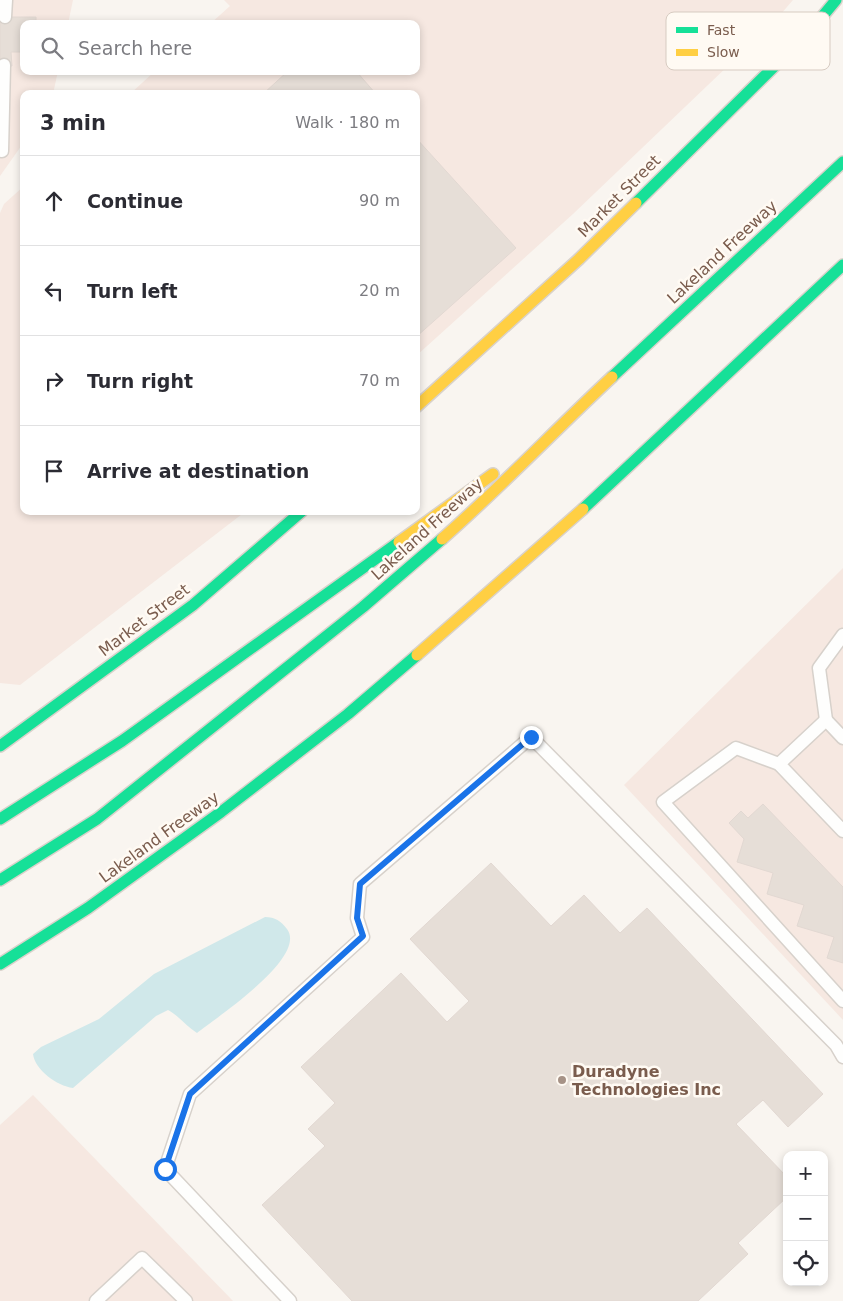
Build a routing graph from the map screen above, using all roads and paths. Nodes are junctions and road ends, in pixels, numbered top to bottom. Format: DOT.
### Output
graph roads {
  1 [pos="6,0"];
  2 [pos="836,0"];
  3 [pos="826,12"];
  4 [pos="5,17"];
  5 [pos="4,65"];
  6 [pos="770,70"];
  7 [pos="2,150"];
  8 [pos="843,162"];
  9 [pos="843,265"];
  10 [pos="420,403"];
  11 [pos="557,428"];
  12 [pos="297,515"];
  13 [pos="843,635"];
  14 [pos="826,720"];
  15 [pos="843,738"];
  16 [pos="0,746"];
  17 [pos="779,764"];
  18 [pos="0,819"];
  19 [pos="843,831"];
  20 [pos="0,880"];
  21 [pos="0,964"];
  22 [pos="843,1001"];
  23 [pos="843,1057"];
  24 [pos="96,1301"];
  25 [pos="186,1301"];
  26 [pos="290,1301"];
  1 -- 4 [label="lane"];
  2 -- 3 [label="main road, Market Street"];
  5 -- 7 [label="lane"];
  6 -- 10 [label="main road, Market Street"];
  8 -- 11 [label="main road, Lakeland Freeway"];
  9 -- 21 [label="main road, Lakeland Freeway"];
  11 -- 18 [label="main road"];
  11 -- 20 [label="main road, Lakeland Freeway"];
  12 -- 16 [label="main road, Market Street"];
  13 -- 14 [label="lane"];
  14 -- 15 [label="lane"];
  14 -- 17 [label="lane"];
  17 -- 19 [label="lane"];
  17 -- 22 [label="lane"];
  23 -- 26 [label="lane"];
  24 -- 25 [label="lane"];
}
